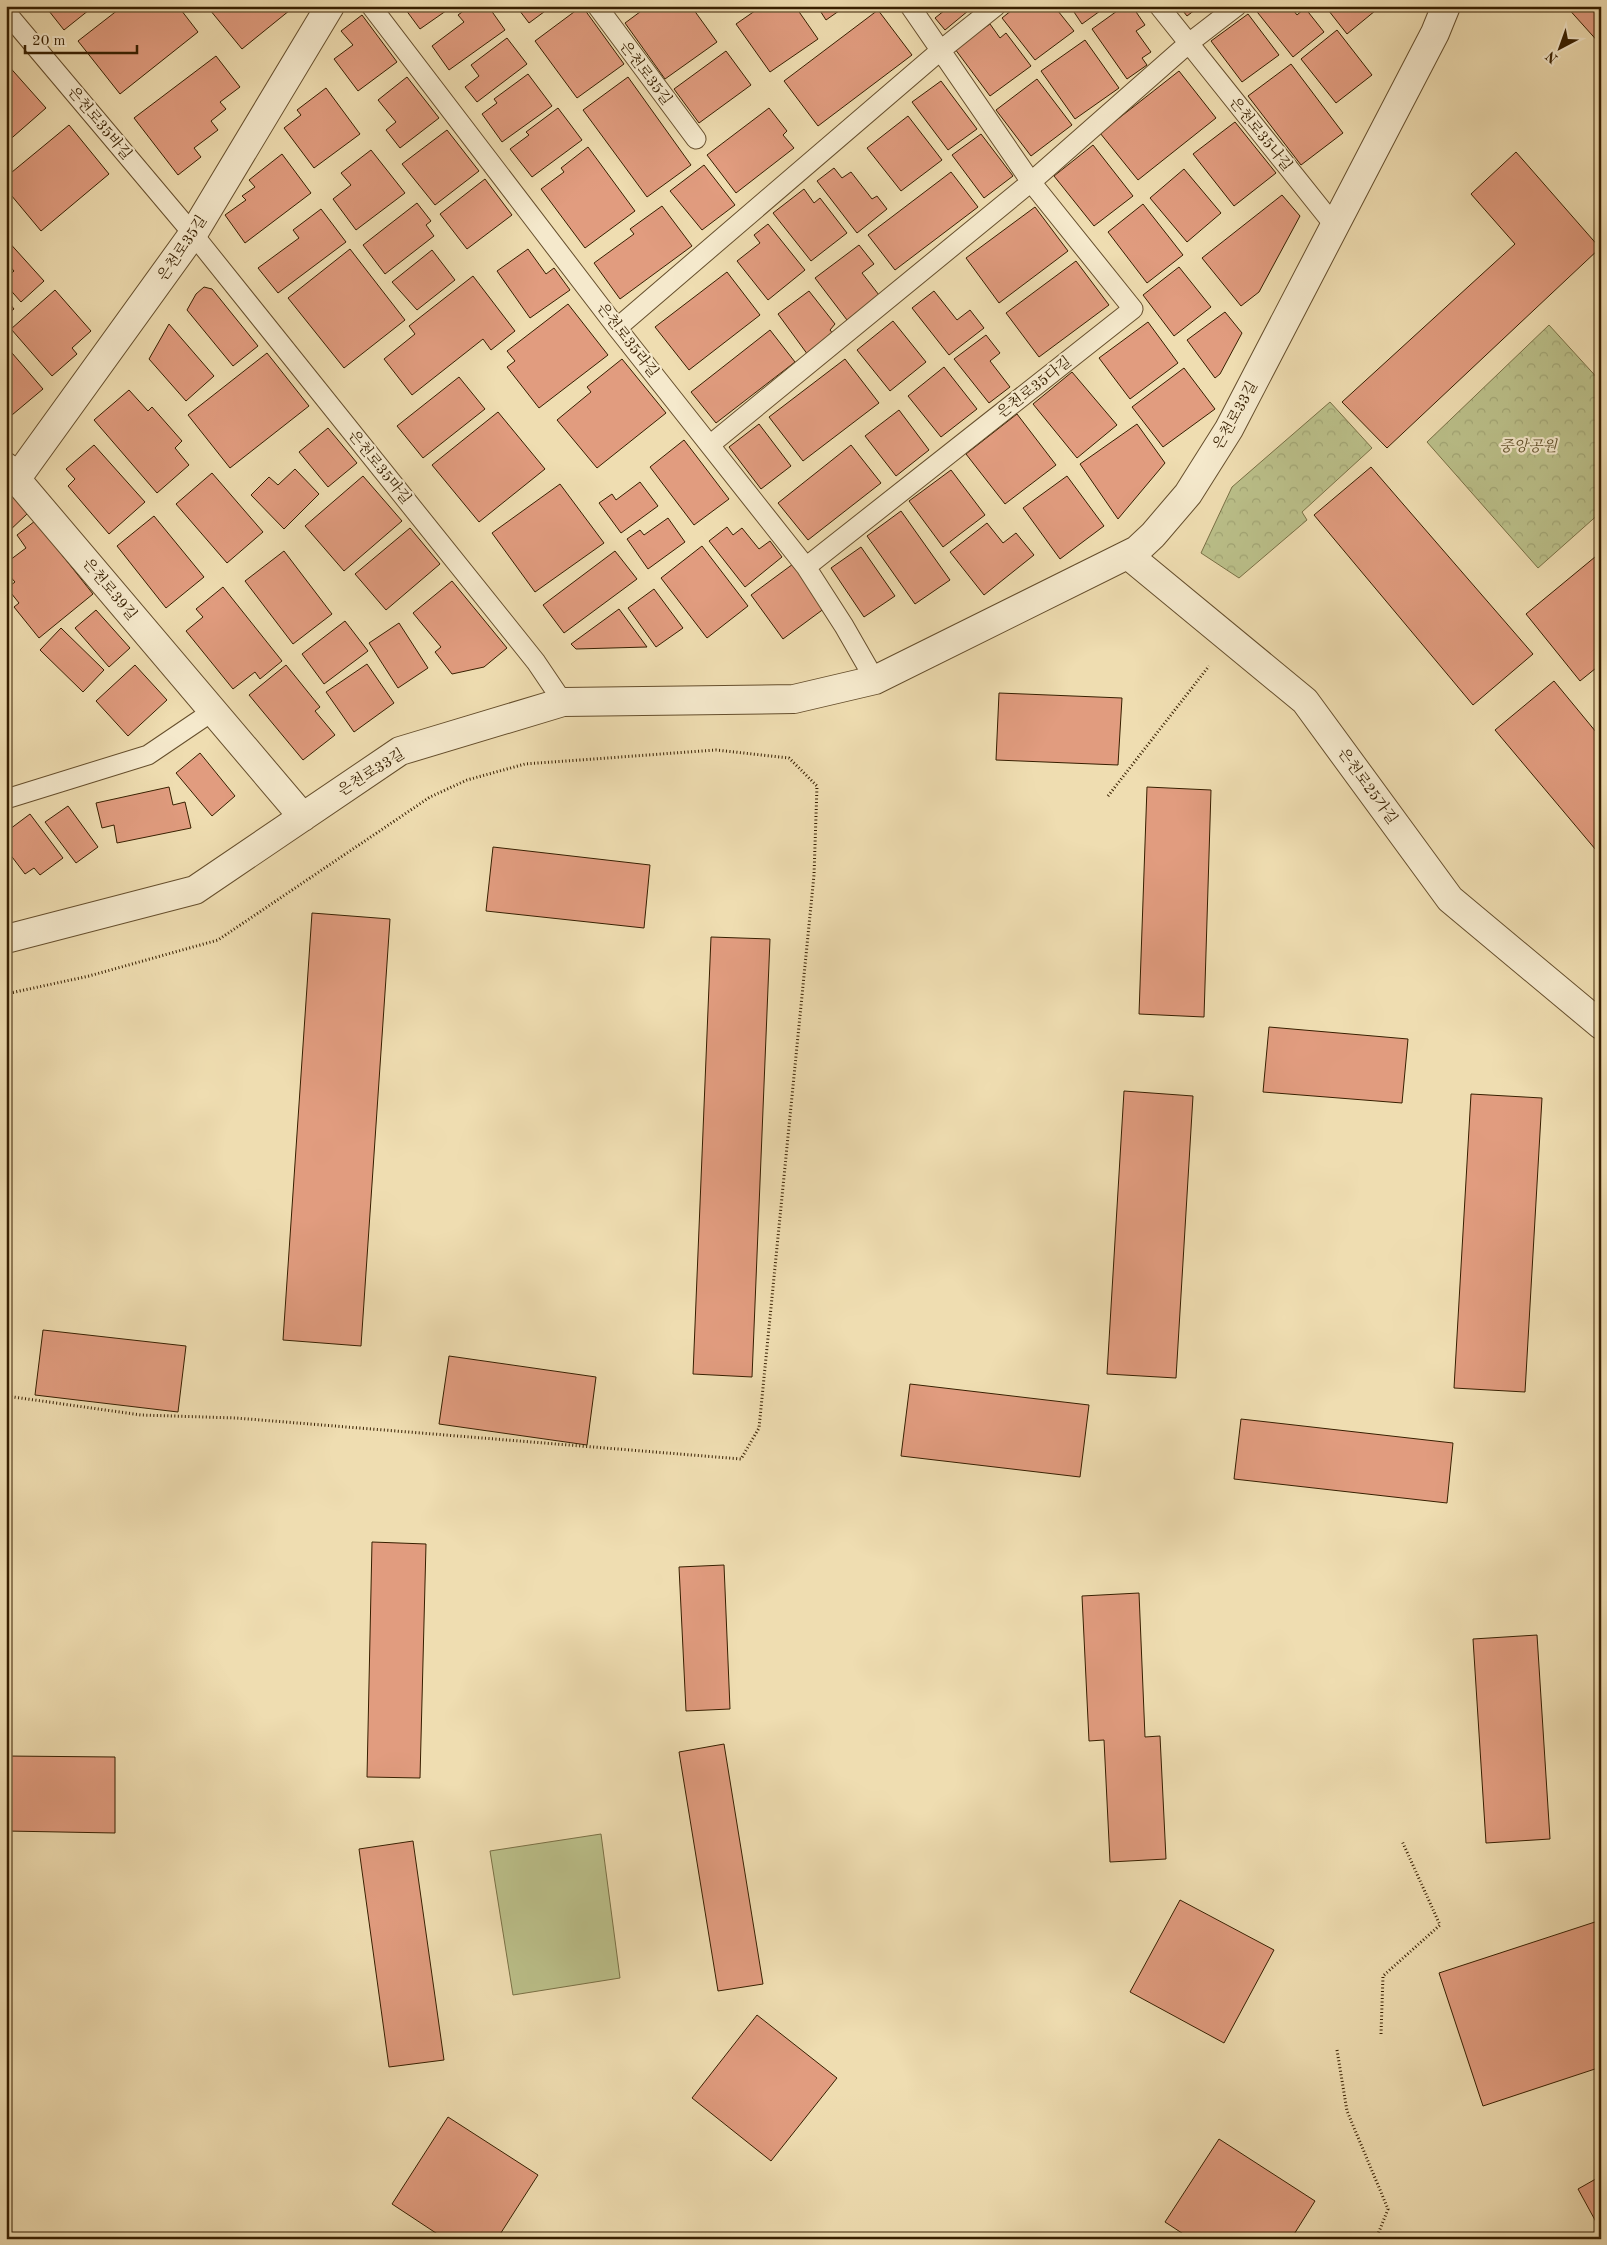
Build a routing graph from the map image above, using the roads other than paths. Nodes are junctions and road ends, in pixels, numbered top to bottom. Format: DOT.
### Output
graph roads {
  1 [pos="330,6"];
  2 [pos="371,6"];
  3 [pos="597,6"];
  4 [pos="910,6"];
  5 [pos="996,6"];
  6 [pos="1160,6"];
  7 [pos="1237,6"];
  8 [pos="1446,6"];
  9 [pos="6,12"];
  10 [pos="1188,43"];
  11 [pos="941,50"];
  12 [pos="696,139"];
  13 [pos="1031,182"];
  14 [pos="1334,225"];
  15 [pos="193,234"];
  16 [pos="617,328"];
  17 [pos="711,444"];
  18 [pos="12,472"];
  19 [pos="1128,555"];
  20 [pos="806,567"];
  21 [pos="875,680"];
  22 [pos="563,702"];
  23 [pos="213,711"];
  24 [pos="6,800"];
  25 [pos="303,817"];
  26 [pos="6,939"];
  27 [pos="1601,1025"];
  1 -- 15 [label="street, 은천로35길"];
  2 -- 16 [label="lane, 은천로35라길"];
  3 -- 12 [label="lane, 은천로35길"];
  4 -- 11 [label="lane, 은천로35다길"];
  5 -- 11 [label="lane"];
  6 -- 10 [label="lane, 은천로35나길"];
  7 -- 10 [label="lane"];
  8 -- 14 [label="street, 은천로33길"];
  9 -- 15 [label="lane, 은천로35바길"];
  10 -- 13 [label="lane"];
  10 -- 14 [label="lane, 은천로35나길"];
  11 -- 13 [label="lane, 은천로35다길"];
  11 -- 16 [label="lane"];
  13 -- 17 [label="lane"];
  13 -- 20 [label="lane, 은천로35다길"];
  14 -- 19 [label="street, 은천로33길"];
  15 -- 18 [label="street, 은천로35길"];
  15 -- 22 [label="lane, 은천로35마길"];
  16 -- 17 [label="lane, 은천로35라길"];
  17 -- 20 [label="lane, 은천로35라길"];
  18 -- 23 [label="street, 은천로39길"];
  19 -- 21 [label="street, 은천로33길"];
  19 -- 27 [label="street, 은천로25가길"];
  20 -- 21 [label="lane, 은천로35라길"];
  21 -- 22 [label="street, 은천로33길"];
  22 -- 25 [label="street, 은천로33길"];
  23 -- 24 [label="lane"];
  23 -- 25 [label="street, 은천로39길"];
  25 -- 26 [label="street, 은천로33길"];
}
